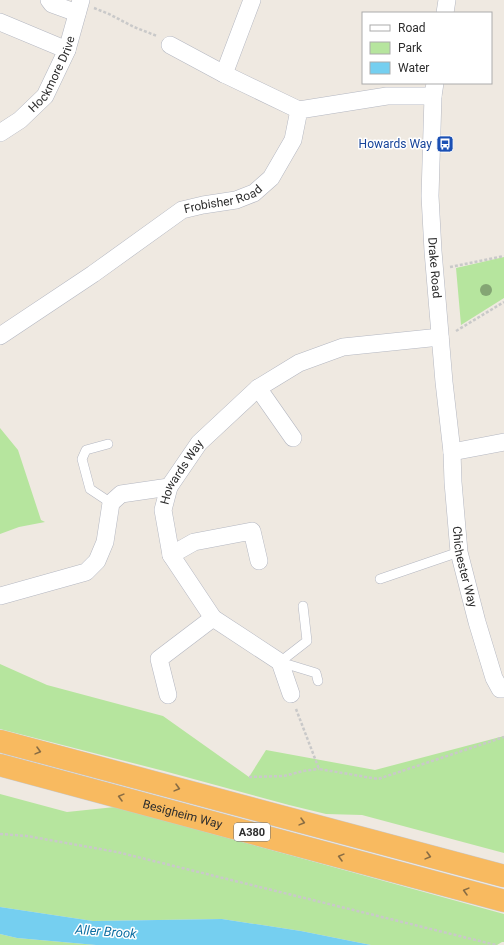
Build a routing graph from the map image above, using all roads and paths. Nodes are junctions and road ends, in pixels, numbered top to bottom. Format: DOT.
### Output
graph roads {
  1 [pos="49,0"];
  2 [pos="252,0"];
  3 [pos="447,0"];
  4 [pos="79,5"];
  5 [pos="445,12"];
  6 [pos="0,22"];
  7 [pos="170,45"];
  8 [pos="67,50"];
  9 [pos="224,74"];
  10 [pos="434,89"];
  11 [pos="299,110"];
  12 [pos="0,133"];
  13 [pos="504,256"];
  14 [pos="434,272"];
  15 [pos="504,302"];
  16 [pos="0,336"];
  17 [pos="440,337"];
  18 [pos="258,388"];
  19 [pos="293,438"];
  20 [pos="504,442"];
  21 [pos="108,444"];
  22 [pos="452,452"];
  23 [pos="169,487"];
  24 [pos="111,503"];
  25 [pos="459,552"];
  26 [pos="171,555"];
  27 [pos="259,561"];
  28 [pos="380,579"];
  29 [pos="0,596"];
  30 [pos="303,606"];
  31 [pos="212,618"];
  32 [pos="280,662"];
  33 [pos="318,681"];
  34 [pos="501,689"];
  35 [pos="291,694"];
  36 [pos="168,695"];
  37 [pos="504,737"];
  38 [pos="0,741"];
  39 [pos="0,765"];
  40 [pos="319,769"];
  41 [pos="249,777"];
  42 [pos="0,834"];
  43 [pos="504,876"];
  44 [pos="504,901"];
  45 [pos="496,945"];
  1 -- 4 [label="street"];
  2 -- 9 [label="street"];
  3 -- 5 [label="street"];
  4 -- 7 [label="path"];
  4 -- 8 [label="street, Hockmore Drive"];
  6 -- 8 [label="street"];
  7 -- 9 [label="street"];
  8 -- 12 [label="street, Hockmore Drive"];
  9 -- 11 [label="street"];
  10 -- 11 [label="street"];
  10 -- 14 [label="street, Drake Road"];
  11 -- 16 [label="street, Frobisher Road"];
  13 -- 14 [label="path"];
  14 -- 17 [label="street, Drake Road"];
  15 -- 17 [label="path"];
  17 -- 18 [label="street, Howards Way"];
  17 -- 22 [label="street, Drake Road"];
  18 -- 19 [label="street"];
  18 -- 23 [label="street, Howards Way"];
  20 -- 22 [label="street"];
  21 -- 24 [label="lane"];
  22 -- 25 [label="street, Chichester Way"];
  23 -- 24 [label="street"];
  23 -- 26 [label="street, Howards Way"];
  24 -- 29 [label="street"];
  25 -- 28 [label="lane"];
  25 -- 34 [label="street, Chichester Way"];
  26 -- 27 [label="street"];
  26 -- 31 [label="street, Howards Way"];
  30 -- 32 [label="lane"];
  31 -- 32 [label="street, Howards Way"];
  31 -- 36 [label="street"];
  32 -- 33 [label="lane"];
  32 -- 35 [label="street"];
  35 -- 40 [label="path"];
  37 -- 40 [label="path"];
  38 -- 43 [label="highway, Besigheim Way / A380, one-way"];
  44 -- 39 [label="highway, Besigheim Way / A380, one-way"];
  40 -- 41 [label="path"];
  42 -- 45 [label="path"];
}
